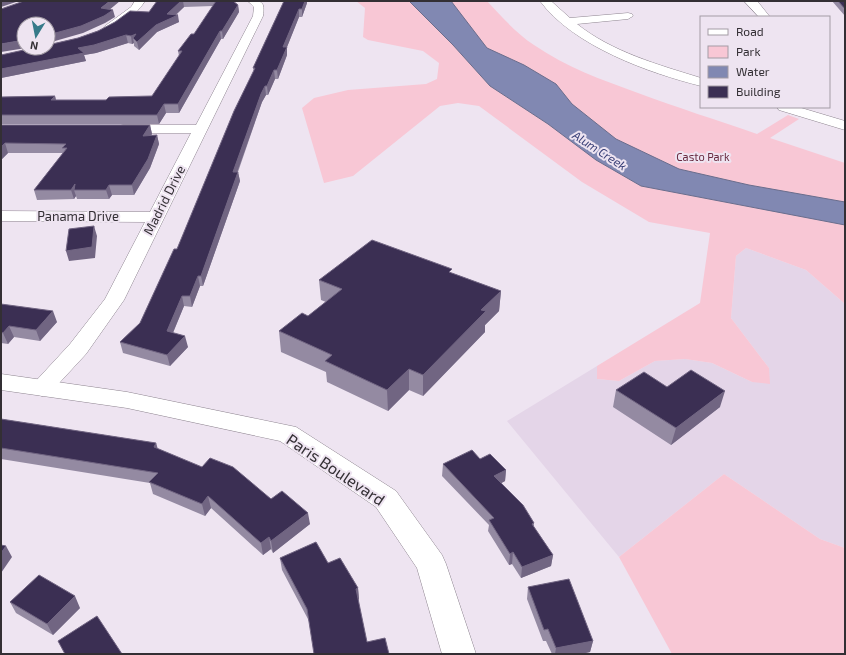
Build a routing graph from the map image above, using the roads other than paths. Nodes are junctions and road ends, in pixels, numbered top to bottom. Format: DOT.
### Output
graph roads {
  1 [pos="140,1"];
  2 [pos="253,1"];
  3 [pos="545,1"];
  4 [pos="749,1"];
  5 [pos="628,16"];
  6 [pos="764,16"];
  7 [pos="568,22"];
  8 [pos="98,32"];
  9 [pos="700,82"];
  10 [pos="790,108"];
  11 [pos="845,126"];
  12 [pos="112,129"];
  13 [pos="200,129"];
  14 [pos="1,216"];
  15 [pos="156,216"];
  16 [pos="1,382"];
  17 [pos="42,388"];
  18 [pos="459,654"];
  1 -- 8 [label="street"];
  2 -- 13 [label="street, Madrid Drive"];
  3 -- 7 [label="street"];
  4 -- 6 [label="street"];
  5 -- 7 [label="street"];
  7 -- 9 [label="street"];
  10 -- 11 [label="street"];
  12 -- 13 [label="street"];
  13 -- 15 [label="street, Madrid Drive"];
  14 -- 15 [label="street, Panama Drive"];
  15 -- 17 [label="street, Madrid Drive"];
  16 -- 17 [label="street, Paris Boulevard"];
  17 -- 18 [label="street, Paris Boulevard"];
}
